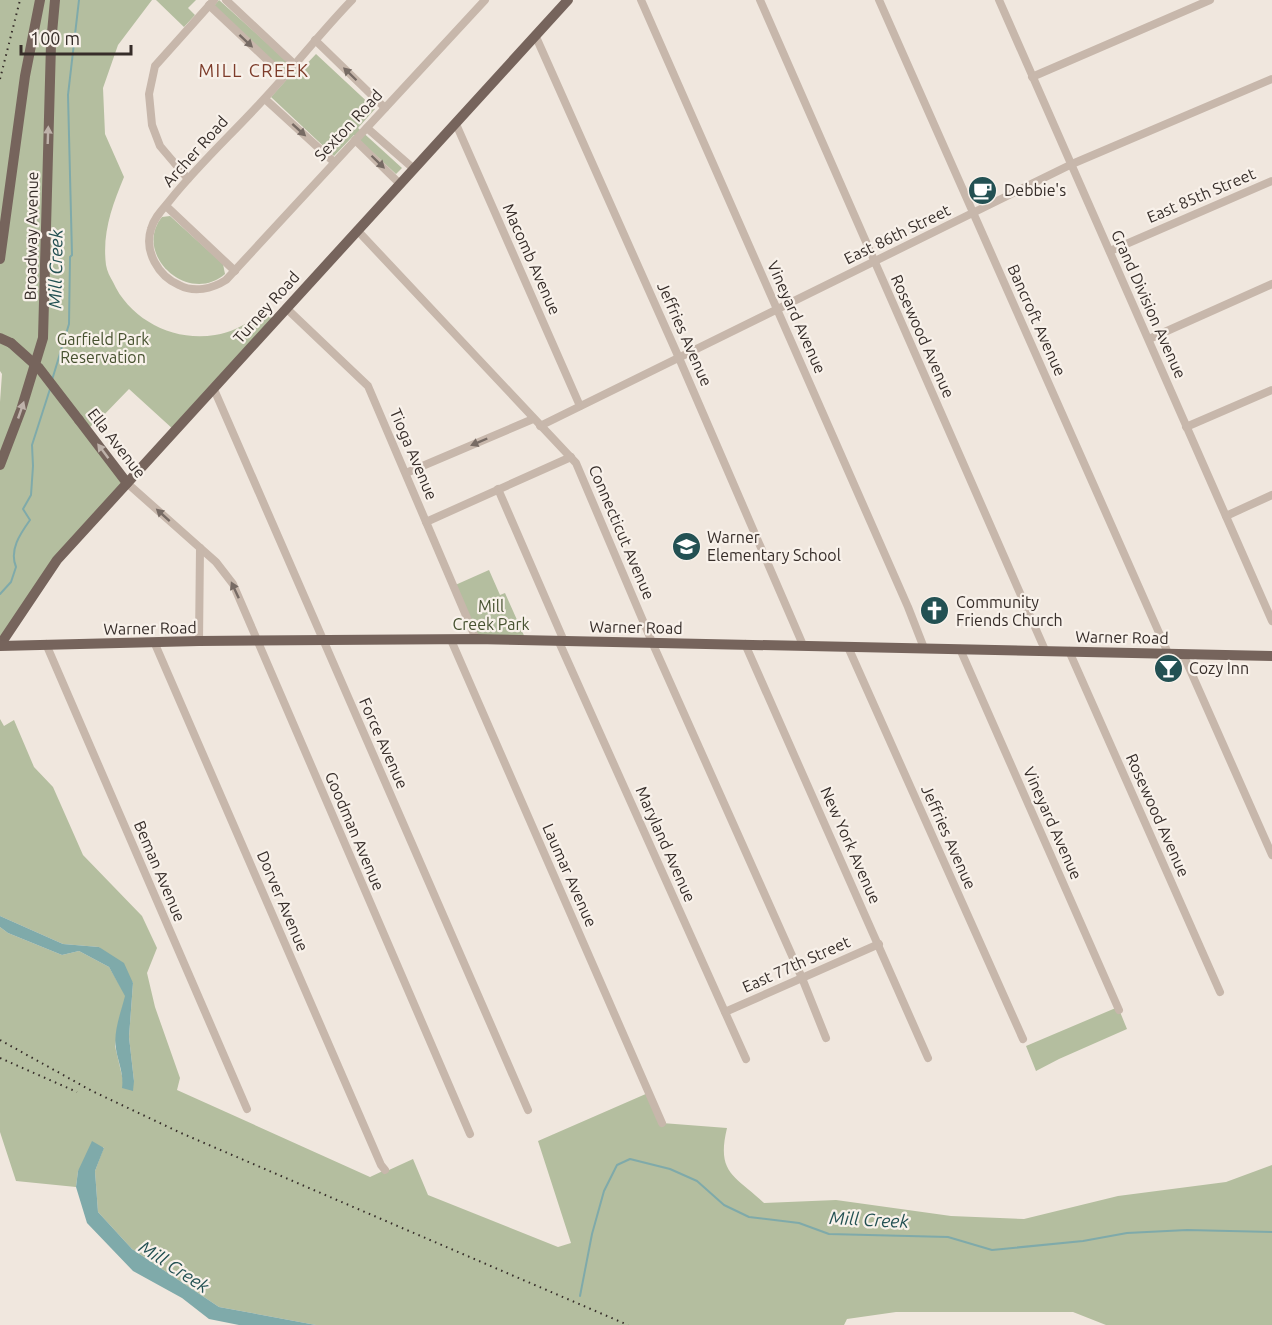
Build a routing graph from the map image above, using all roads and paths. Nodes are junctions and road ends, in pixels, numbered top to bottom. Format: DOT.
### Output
graph roads {
  1 [pos="40,0"];
  2 [pos="56,0"];
  3 [pos="226,0"];
  4 [pos="352,0"];
  5 [pos="485,0"];
  6 [pos="568,0"];
  7 [pos="640,0"];
  8 [pos="760,0"];
  9 [pos="879,0"];
  10 [pos="999,0"];
  11 [pos="1210,0"];
  12 [pos="212,3"];
  13 [pos="536,37"];
  14 [pos="315,40"];
  15 [pos="294,64"];
  16 [pos="284,76"];
  17 [pos="1032,77"];
  18 [pos="1272,79"];
  19 [pos="265,99"];
  20 [pos="385,108"];
  21 [pos="456,124"];
  22 [pos="367,128"];
  23 [pos="355,140"];
  24 [pos="334,162"];
  25 [pos="1072,164"];
  26 [pos="414,169"];
  27 [pos="188,179"];
  28 [pos="1272,181"];
  29 [pos="400,184"];
  30 [pos="166,206"];
  31 [pos="973,213"];
  32 [pos="357,230"];
  33 [pos="1110,251"];
  34 [pos="0,259"];
  35 [pos="874,262"];
  36 [pos="235,272"];
  37 [pos="1272,284"];
  38 [pos="286,308"];
  39 [pos="778,310"];
  40 [pos="0,338"];
  41 [pos="1149,339"];
  42 [pos="679,358"];
  43 [pos="213,387"];
  44 [pos="1272,390"];
  45 [pos="580,406"];
  46 [pos="533,419"];
  47 [pos="540,426"];
  48 [pos="1186,427"];
  49 [pos="571,457"];
  50 [pos="0,465"];
  51 [pos="406,473"];
  52 [pos="127,483"];
  53 [pos="498,489"];
  54 [pos="1272,495"];
  55 [pos="1226,516"];
  56 [pos="426,522"];
  57 [pos="200,548"];
  58 [pos="1268,602"];
  59 [pos="1272,621"];
  60 [pos="322,639"];
  61 [pos="476,639"];
  62 [pos="451,640"];
  63 [pos="199,641"];
  64 [pos="561,641"];
  65 [pos="257,642"];
  66 [pos="652,642"];
  67 [pos="46,644"];
  68 [pos="155,644"];
  69 [pos="745,644"];
  70 [pos="803,645"];
  71 [pos="0,646"];
  72 [pos="848,647"];
  73 [pos="924,648"];
  74 [pos="960,649"];
  75 [pos="1045,650"];
  76 [pos="1069,651"];
  77 [pos="1168,653"];
  78 [pos="1183,654"];
  79 [pos="1272,656"];
  80 [pos="1272,855"];
  81 [pos="879,944"];
  82 [pos="802,978"];
  83 [pos="1220,992"];
  84 [pos="1119,1010"];
  85 [pos="725,1012"];
  86 [pos="826,1038"];
  87 [pos="1023,1039"];
  88 [pos="928,1058"];
  89 [pos="746,1059"];
  90 [pos="247,1109"];
  91 [pos="528,1110"];
  92 [pos="662,1124"];
  93 [pos="470,1134"];
  94 [pos="385,1170"];
  1 -- 34 [label="main road, Broadway Avenue"];
  50 -- 2 [label="main road, Broadway Avenue, one-way"];
  3 -- 15 [label="street"];
  4 -- 14 [label="street, Archer Road"];
  5 -- 20 [label="street, Sexton Road"];
  6 -- 13 [label="main road, Turney Road"];
  7 -- 39 [label="street, Vineyard Avenue"];
  8 -- 35 [label="street, Rosewood Avenue"];
  9 -- 31 [label="street, Bancroft Avenue"];
  10 -- 17 [label="street, Grand Division Avenue"];
  11 -- 17 [label="street"];
  12 -- 16 [label="street, one-way"];
  12 -- 27 [label="street"];
  13 -- 21 [label="main road, Turney Road"];
  13 -- 42 [label="street, Jeffries Avenue"];
  14 -- 15 [label="street, Archer Road"];
  20 -- 14 [label="street, one-way"];
  15 -- 16 [label="street, Archer Road"];
  16 -- 19 [label="street, Archer Road"];
  17 -- 25 [label="street, Grand Division Avenue"];
  18 -- 25 [label="street, East 86th Street"];
  19 -- 24 [label="street, one-way"];
  19 -- 27 [label="street, Archer Road"];
  20 -- 22 [label="street, Sexton Road"];
  21 -- 26 [label="main road, Turney Road"];
  21 -- 45 [label="street, Macomb Avenue"];
  22 -- 23 [label="street, Sexton Road"];
  22 -- 26 [label="street"];
  23 -- 24 [label="street, Sexton Road"];
  23 -- 29 [label="street, one-way"];
  24 -- 36 [label="street, Sexton Road"];
  25 -- 31 [label="street, East 86th Street"];
  25 -- 33 [label="street, Grand Division Avenue"];
  26 -- 29 [label="main road, Turney Road"];
  27 -- 30 [label="street, Archer Road"];
  28 -- 33 [label="street, East 85th Street"];
  29 -- 32 [label="main road, Turney Road"];
  30 -- 36 [label="street"];
  30 -- 36 [label="street, Archer Road"];
  31 -- 35 [label="street, East 86th Street"];
  31 -- 77 [label="street, Bancroft Avenue"];
  32 -- 38 [label="main road, Turney Road"];
  32 -- 46 [label="street, Connecticut Avenue"];
  33 -- 41 [label="street, Grand Division Avenue"];
  35 -- 39 [label="street, East 86th Street"];
  35 -- 75 [label="street, Rosewood Avenue"];
  37 -- 41 [label="street"];
  38 -- 43 [label="main road, Turney Road"];
  38 -- 51 [label="street, Tioga Avenue"];
  39 -- 42 [label="street, East 86th Street"];
  39 -- 73 [label="street, Vineyard Avenue"];
  52 -- 40 [label="main road, Ella Avenue, one-way, bridge"];
  41 -- 48 [label="street, Grand Division Avenue"];
  42 -- 45 [label="street, East 86th Street"];
  42 -- 70 [label="street, Jeffries Avenue"];
  43 -- 52 [label="main road, Turney Road"];
  43 -- 60 [label="street, Force Avenue"];
  44 -- 48 [label="street"];
  45 -- 47 [label="street, East 86th Street"];
  46 -- 47 [label="street, Connecticut Avenue"];
  46 -- 51 [label="street, one-way"];
  47 -- 49 [label="street, Connecticut Avenue"];
  48 -- 55 [label="street, Grand Division Avenue"];
  49 -- 53 [label="street"];
  49 -- 66 [label="street, Connecticut Avenue"];
  51 -- 56 [label="street, Tioga Avenue"];
  57 -- 52 [label="street, Ella Avenue, one-way"];
  52 -- 71 [label="main road, Turney Road"];
  53 -- 56 [label="street"];
  53 -- 64 [label="street, Maryland Avenue"];
  54 -- 55 [label="street"];
  55 -- 58 [label="street, Grand Division Avenue"];
  56 -- 61 [label="street, Tioga Avenue"];
  57 -- 63 [label="street"];
  65 -- 57 [label="street, Goodman Avenue, one-way"];
  58 -- 59 [label="street, Grand Division Avenue"];
  60 -- 62 [label="main road, Warner Road"];
  60 -- 65 [label="main road, Warner Road"];
  60 -- 91 [label="street, Force Avenue"];
  61 -- 62 [label="main road, Warner Road"];
  61 -- 64 [label="main road, Warner Road"];
  62 -- 92 [label="street, Laumar Avenue"];
  63 -- 65 [label="main road, Warner Road"];
  63 -- 68 [label="main road, Warner Road"];
  64 -- 66 [label="main road, Warner Road"];
  64 -- 85 [label="street, Maryland Avenue"];
  65 -- 93 [label="street, Goodman Avenue"];
  66 -- 69 [label="main road, Warner Road"];
  66 -- 82 [label="street, Connecticut Avenue"];
  67 -- 68 [label="main road, Warner Road"];
  67 -- 71 [label="main road, Warner Road"];
  67 -- 90 [label="street, Beman Avenue"];
  68 -- 94 [label="street, Dorver Avenue"];
  69 -- 70 [label="main road, Warner Road"];
  69 -- 81 [label="street, New York Avenue"];
  70 -- 72 [label="main road, Warner Road"];
  72 -- 73 [label="main road, Warner Road"];
  72 -- 87 [label="street, Jeffries Avenue"];
  73 -- 74 [label="main road, Warner Road"];
  74 -- 75 [label="main road, Warner Road"];
  74 -- 84 [label="street, Vineyard Avenue"];
  75 -- 76 [label="main road, Warner Road"];
  76 -- 77 [label="main road, Warner Road"];
  76 -- 83 [label="street, Rosewood Avenue"];
  77 -- 78 [label="main road, Warner Road"];
  78 -- 79 [label="main road, Warner Road"];
  78 -- 80 [label="street"];
  81 -- 82 [label="street, East 77th Street"];
  81 -- 88 [label="street, New York Avenue"];
  82 -- 85 [label="street, East 77th Street"];
  82 -- 86 [label="street, Connecticut Avenue"];
  85 -- 89 [label="street, Maryland Avenue"];
}
